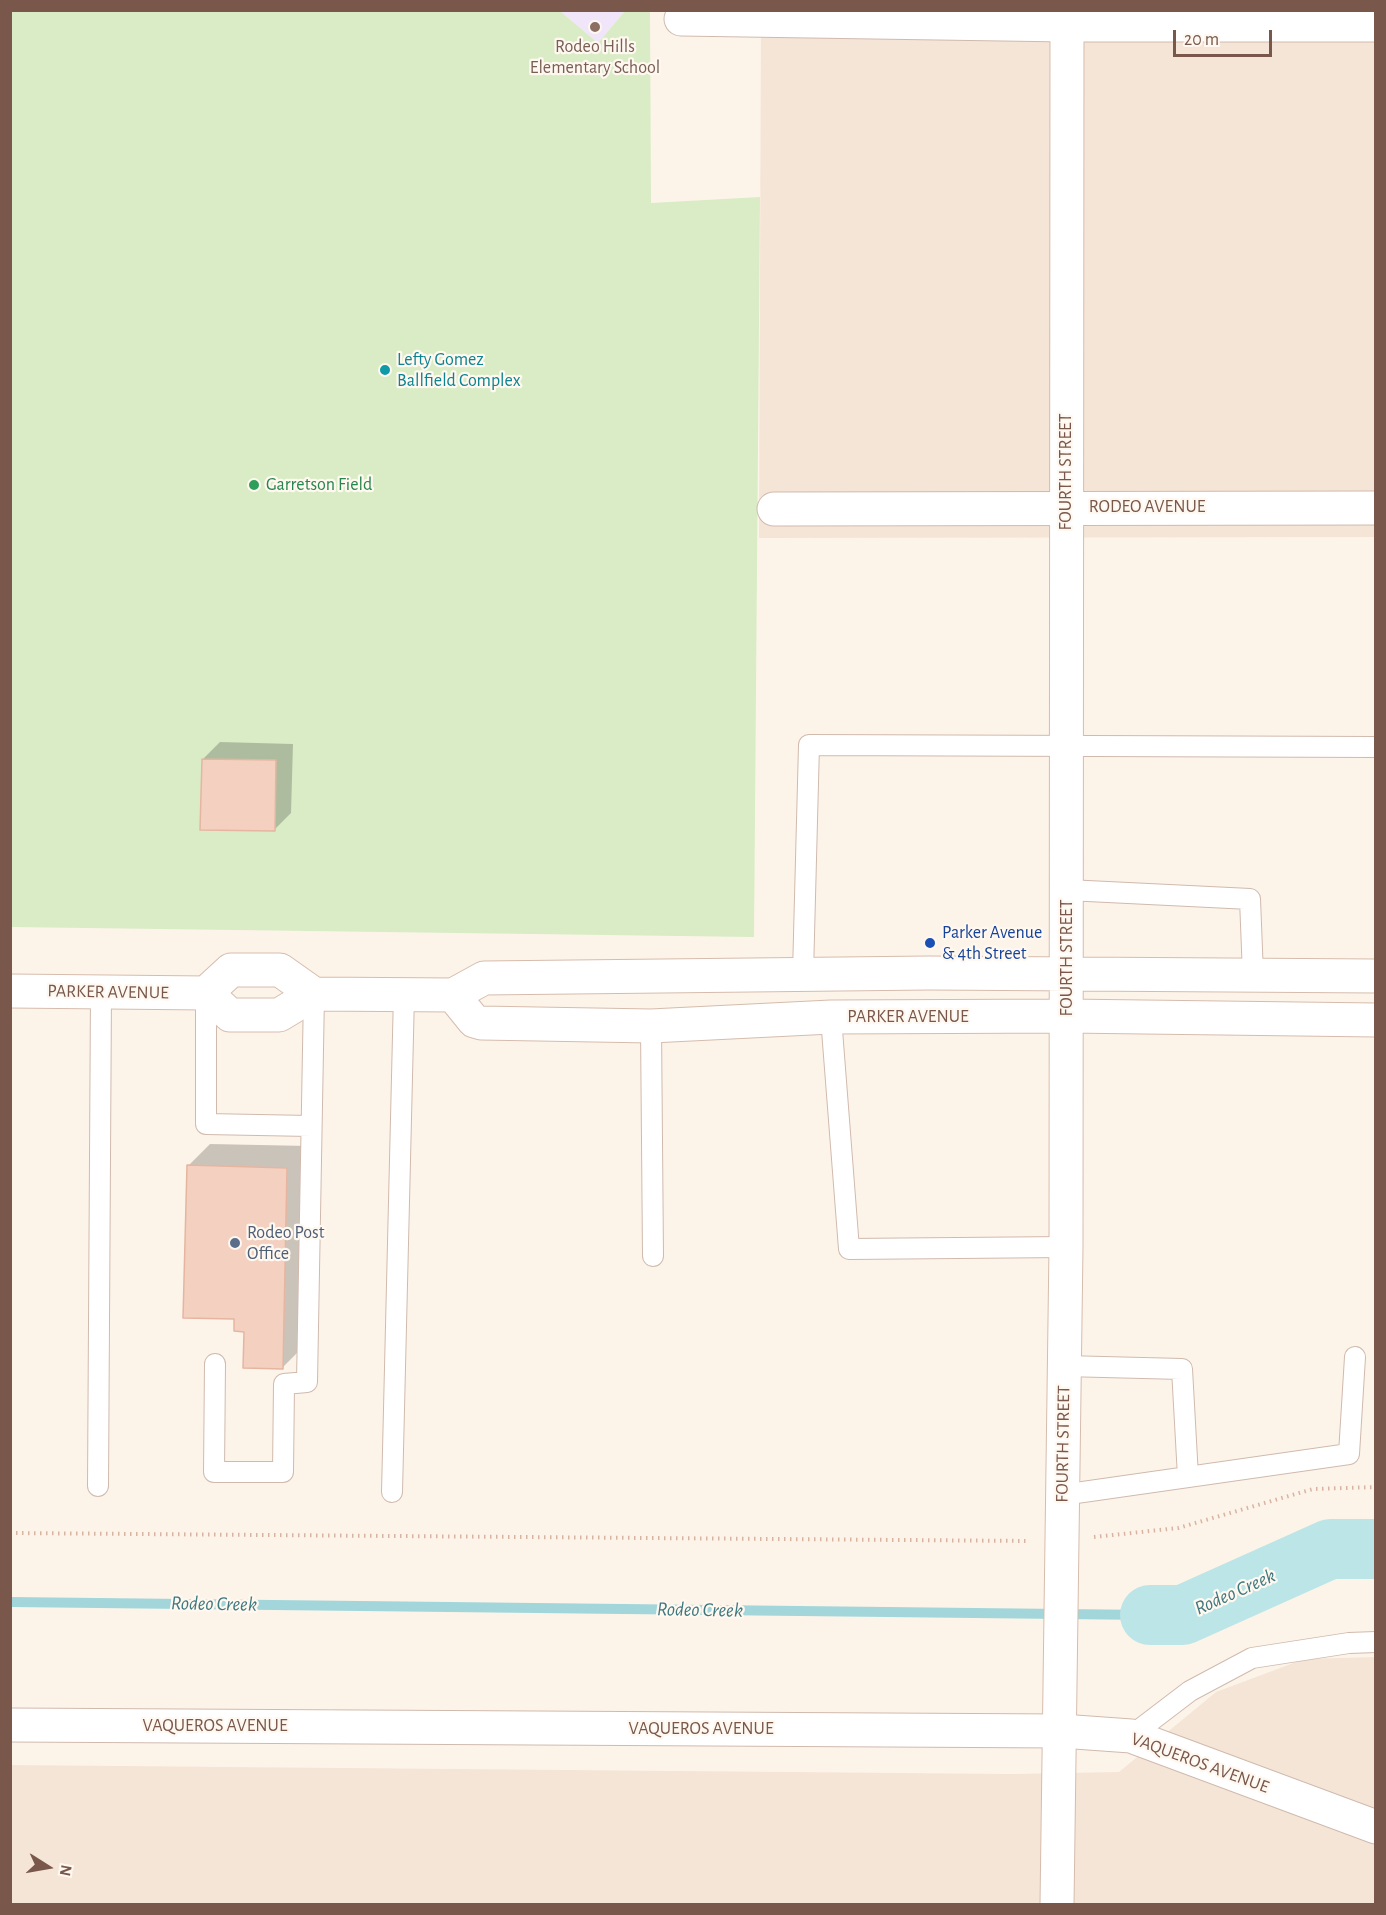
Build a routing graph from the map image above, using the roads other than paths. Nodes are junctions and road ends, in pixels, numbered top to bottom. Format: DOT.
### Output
graph roads {
  1 [pos="740,15"];
  2 [pos="1067,18"];
  3 [pos="681,19"];
  4 [pos="1376,25"];
  5 [pos="1066,507"];
  6 [pos="1376,508"];
  7 [pos="774,509"];
  8 [pos="1067,745"];
  9 [pos="1376,747"];
  10 [pos="1066,890"];
  11 [pos="803,973"];
  12 [pos="1067,973"];
  13 [pos="1253,975"];
  14 [pos="1376,976"];
  15 [pos="10,991"];
  16 [pos="101,992"];
  17 [pos="206,993"];
  18 [pos="314,994"];
  19 [pos="404,994"];
  20 [pos="453,995"];
  21 [pos="1066,1016"];
  22 [pos="831,1017"];
  23 [pos="1376,1020"];
  24 [pos="651,1026"];
  25 [pos="310,1126"];
  26 [pos="1066,1247"];
  27 [pos="653,1256"];
  28 [pos="1355,1357"];
  29 [pos="216,1364"];
  30 [pos="1064,1365"];
  31 [pos="1188,1478"];
  32 [pos="99,1486"];
  33 [pos="392,1492"];
  34 [pos="1062,1495"];
  35 [pos="1376,1642"];
  36 [pos="10,1725"];
  37 [pos="1061,1731"];
  38 [pos="1131,1736"];
  39 [pos="1376,1827"];
  40 [pos="1057,1905"];
  1 -- 2 [label="street"];
  1 -- 3 [label="street"];
  2 -- 4 [label="street"];
  2 -- 5 [label="street, FOURTH STREET"];
  5 -- 6 [label="street, RODEO AVENUE"];
  5 -- 7 [label="street, RODEO AVENUE"];
  5 -- 8 [label="street, FOURTH STREET"];
  8 -- 9 [label="lane"];
  8 -- 10 [label="street, FOURTH STREET"];
  8 -- 11 [label="lane"];
  10 -- 12 [label="street, FOURTH STREET"];
  10 -- 13 [label="lane"];
  11 -- 12 [label="street"];
  11 -- 20 [label="street"];
  12 -- 13 [label="street"];
  12 -- 21 [label="street, FOURTH STREET"];
  13 -- 14 [label="street"];
  15 -- 16 [label="street, PARKER AVENUE"];
  16 -- 17 [label="street, PARKER AVENUE"];
  16 -- 32 [label="lane"];
  17 -- 18 [label="street"];
  17 -- 18 [label="street"];
  17 -- 25 [label="lane"];
  18 -- 19 [label="street"];
  18 -- 25 [label="lane"];
  19 -- 20 [label="street"];
  19 -- 33 [label="lane"];
  20 -- 24 [label="street, PARKER AVENUE"];
  21 -- 22 [label="street, PARKER AVENUE"];
  21 -- 23 [label="street, PARKER AVENUE"];
  21 -- 26 [label="street, FOURTH STREET"];
  22 -- 24 [label="street, PARKER AVENUE"];
  22 -- 26 [label="lane"];
  24 -- 27 [label="lane"];
  25 -- 29 [label="lane"];
  26 -- 30 [label="street, FOURTH STREET"];
  28 -- 31 [label="lane"];
  30 -- 31 [label="lane"];
  30 -- 34 [label="street, FOURTH STREET"];
  31 -- 34 [label="lane"];
  34 -- 37 [label="street, FOURTH STREET"];
  35 -- 38 [label="lane"];
  36 -- 37 [label="street, VAQUEROS AVENUE"];
  37 -- 38 [label="street, VAQUEROS AVENUE"];
  37 -- 40 [label="street, FOURTH STREET"];
  38 -- 39 [label="street, VAQUEROS AVENUE"];
}
